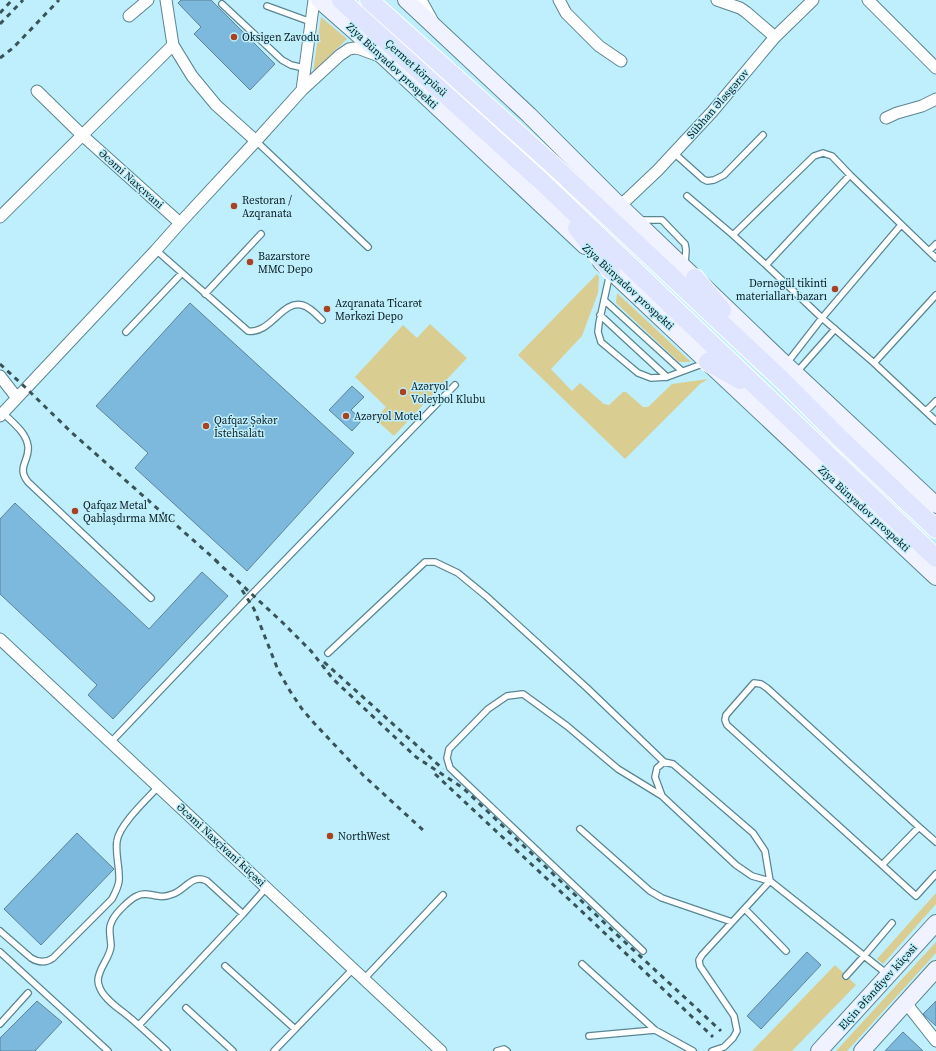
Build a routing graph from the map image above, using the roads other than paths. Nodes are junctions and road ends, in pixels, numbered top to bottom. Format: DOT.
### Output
graph roads {
  1 [pos="148,0"];
  2 [pos="166,0"];
  3 [pos="314,0"];
  4 [pos="319,0"];
  5 [pos="341,0"];
  6 [pos="369,0"];
  7 [pos="406,0"];
  8 [pos="421,0"];
  9 [pos="559,0"];
  10 [pos="717,0"];
  11 [pos="813,0"];
  12 [pos="868,0"];
  13 [pos="222,4"];
  14 [pos="267,6"];
  15 [pos="129,16"];
  16 [pos="311,22"];
  17 [pos="435,26"];
  18 [pos="775,37"];
  19 [pos="173,45"];
  20 [pos="385,58"];
  21 [pos="621,61"];
  22 [pos="304,68"];
  23 [pos="936,68"];
  24 [pos="302,90"];
  25 [pos="37,92"];
  26 [pos="936,99"];
  27 [pos="886,118"];
  28 [pos="82,135"];
  29 [pos="763,135"];
  30 [pos="490,136"];
  31 [pos="256,141"];
  32 [pos="674,153"];
  33 [pos="553,165"];
  34 [pos="850,175"];
  35 [pos="540,180"];
  36 [pos="687,196"];
  37 [pos="620,206"];
  38 [pos="0,217"];
  39 [pos="180,223"];
  40 [pos="901,224"];
  41 [pos="261,234"];
  42 [pos="733,235"];
  43 [pos="936,244"];
  44 [pos="368,247"];
  45 [pos="156,250"];
  46 [pos="929,251"];
  47 [pos="936,258"];
  48 [pos="766,265"];
  49 [pos="611,271"];
  50 [pos="182,273"];
  51 [pos="690,274"];
  52 [pos="205,294"];
  53 [pos="936,295"];
  54 [pos="604,300"];
  55 [pos="600,315"];
  56 [pos="822,318"];
  57 [pos="322,320"];
  58 [pos="835,329"];
  59 [pos="126,332"];
  60 [pos="708,362"];
  61 [pos="874,363"];
  62 [pos="682,372"];
  63 [pos="788,373"];
  64 [pos="0,376"];
  65 [pos="667,377"];
  66 [pos="455,385"];
  67 [pos="766,395"];
  68 [pos="17,398"];
  69 [pos="936,401"];
  70 [pos="926,411"];
  71 [pos="2,415"];
  72 [pos="936,421"];
  73 [pos="936,505"];
  74 [pos="936,529"];
  75 [pos="936,558"];
  76 [pos="936,577"];
  77 [pos="151,598"];
  78 [pos="0,639"];
  79 [pos="328,653"];
  80 [pos="111,742"];
  81 [pos="664,762"];
  82 [pos="158,787"];
  83 [pos="662,796"];
  84 [pos="919,827"];
  85 [pos="580,829"];
  86 [pos="936,842"];
  87 [pos="882,865"];
  88 [pos="936,874"];
  89 [pos="770,881"];
  90 [pos="266,888"];
  91 [pos="443,895"];
  92 [pos="745,909"];
  93 [pos="243,914"];
  94 [pos="732,922"];
  95 [pos="892,923"];
  96 [pos="936,923"];
  97 [pos="0,930"];
  98 [pos="643,951"];
  99 [pos="786,951"];
  100 [pos="0,952"];
  101 [pos="864,956"];
  102 [pos="582,964"];
  103 [pos="225,966"];
  104 [pos="353,969"];
  105 [pos="936,969"];
  106 [pos="889,975"];
  107 [pos="846,976"];
  108 [pos="364,979"];
  109 [pos="28,993"];
  110 [pos="906,1003"];
  111 [pos="186,1008"];
  112 [pos="0,1024"];
  113 [pos="139,1025"];
  114 [pos="296,1029"];
  115 [pos="655,1030"];
  116 [pos="589,1036"];
  117 [pos="936,1042"];
  118 [pos="108,1051"];
  119 [pos="166,1051"];
  120 [pos="233,1051"];
  121 [pos="274,1051"];
  122 [pos="441,1051"];
  123 [pos="497,1051"];
  124 [pos="507,1051"];
  125 [pos="693,1051"];
  126 [pos="712,1051"];
  127 [pos="819,1051"];
  128 [pos="862,1051"];
  1 -- 15 [label="street"];
  2 -- 19 [label="street"];
  3 -- 16 [label="street"];
  4 -- 20 [label="main road, Ziya Bünyadov prospekti"];
  5 -- 30 [label="main road, Çermet körpüsü"];
  6 -- 33 [label="main road, Çermet körpüsü"];
  7 -- 17 [label="main road"];
  8 -- 17 [label="street"];
  9 -- 21 [label="street"];
  10 -- 18 [label="street"];
  11 -- 18 [label="street, Sübhan Ələsgərov"];
  12 -- 23 [label="street"];
  13 -- 22 [label="lane"];
  14 -- 16 [label="lane"];
  16 -- 22 [label="street"];
  17 -- 37 [label="main road"];
  18 -- 32 [label="street, Sübhan Ələsgərov"];
  19 -- 28 [label="street"];
  19 -- 31 [label="street"];
  20 -- 24 [label="street"];
  20 -- 49 [label="main road, Ziya Bünyadov prospekti"];
  22 -- 24 [label="street"];
  24 -- 31 [label="street"];
  25 -- 28 [label="street, Əcəmi Naxçıvani"];
  26 -- 27 [label="street"];
  28 -- 38 [label="street"];
  28 -- 39 [label="street, Əcəmi Naxçıvani"];
  29 -- 32 [label="lane"];
  30 -- 35 [label="main road, Ziya Bünyadov prospekti"];
  31 -- 39 [label="street"];
  31 -- 44 [label="lane"];
  32 -- 37 [label="street, Sübhan Ələsgərov"];
  33 -- 37 [label="main road"];
  33 -- 63 [label="main road"];
  34 -- 40 [label="lane"];
  34 -- 42 [label="lane"];
  34 -- 48 [label="lane"];
  35 -- 49 [label="main road"];
  35 -- 67 [label="main road, Ziya Bünyadov prospekti"];
  36 -- 42 [label="lane"];
  37 -- 51 [label="main road"];
  39 -- 45 [label="street"];
  40 -- 46 [label="lane"];
  40 -- 56 [label="lane"];
  41 -- 52 [label="lane"];
  42 -- 48 [label="lane"];
  43 -- 46 [label="lane"];
  45 -- 50 [label="lane"];
  45 -- 68 [label="street"];
  46 -- 47 [label="lane"];
  48 -- 56 [label="lane"];
  49 -- 54 [label="lane"];
  49 -- 60 [label="main road, Ziya Bünyadov prospekti"];
  50 -- 52 [label="lane"];
  50 -- 59 [label="lane"];
  51 -- 63 [label="main road"];
  52 -- 57 [label="lane"];
  53 -- 61 [label="lane"];
  54 -- 55 [label="lane"];
  54 -- 62 [label="lane"];
  55 -- 65 [label="lane"];
  55 -- 65 [label="lane"];
  56 -- 58 [label="lane"];
  56 -- 63 [label="lane"];
  58 -- 61 [label="lane"];
  58 -- 63 [label="lane"];
  60 -- 62 [label="lane"];
  60 -- 67 [label="main road"];
  60 -- 76 [label="main road, Ziya Bünyadov prospekti"];
  61 -- 70 [label="lane"];
  62 -- 65 [label="lane"];
  63 -- 73 [label="main road"];
  63 -- 74 [label="main road"];
  64 -- 68 [label="street"];
  66 -- 80 [label="lane"];
  67 -- 75 [label="main road, Ziya Bünyadov prospekti"];
  68 -- 71 [label="street"];
  69 -- 70 [label="lane"];
  70 -- 72 [label="lane"];
  71 -- 77 [label="lane"];
  78 -- 80 [label="street, Əcəmi Naxçivani küçəsi"];
  79 -- 81 [label="lane"];
  80 -- 82 [label="street, Əcəmi Naxçivani küçəsi"];
  81 -- 83 [label="lane"];
  81 -- 89 [label="lane"];
  82 -- 90 [label="street, Əcəmi Naxçivani küçəsi"];
  82 -- 97 [label="lane"];
  83 -- 89 [label="lane"];
  83 -- 98 [label="lane"];
  84 -- 86 [label="lane"];
  84 -- 87 [label="lane"];
  84 -- 87 [label="lane"];
  85 -- 94 [label="lane"];
  87 -- 88 [label="lane"];
  89 -- 92 [label="lane"];
  89 -- 101 [label="lane"];
  90 -- 93 [label="lane"];
  90 -- 104 [label="street, Əcəmi Naxçivani küçəsi"];
  91 -- 108 [label="lane"];
  92 -- 94 [label="lane"];
  92 -- 99 [label="lane"];
  93 -- 113 [label="lane"];
  93 -- 113 [label="lane"];
  94 -- 126 [label="lane"];
  95 -- 101 [label="lane"];
  96 -- 106 [label="main road, Elçin Əfəndiyev küçəsi"];
  100 -- 118 [label="lane"];
  101 -- 106 [label="lane"];
  101 -- 107 [label="lane"];
  102 -- 115 [label="lane"];
  103 -- 114 [label="lane"];
  104 -- 108 [label="street, Əcəmi Naxçivani küçəsi"];
  104 -- 114 [label="lane"];
  105 -- 110 [label="main road"];
  106 -- 127 [label="main road, Elçin Əfəndiyev küçəsi"];
  108 -- 122 [label="street, Əcəmi Naxçivani küçəsi"];
  109 -- 112 [label="lane"];
  110 -- 117 [label="street"];
  110 -- 128 [label="main road"];
  111 -- 120 [label="lane"];
  113 -- 119 [label="lane"];
  114 -- 121 [label="lane"];
  115 -- 116 [label="lane"];
  115 -- 125 [label="lane"];
  123 -- 124 [label="lane"];
}
